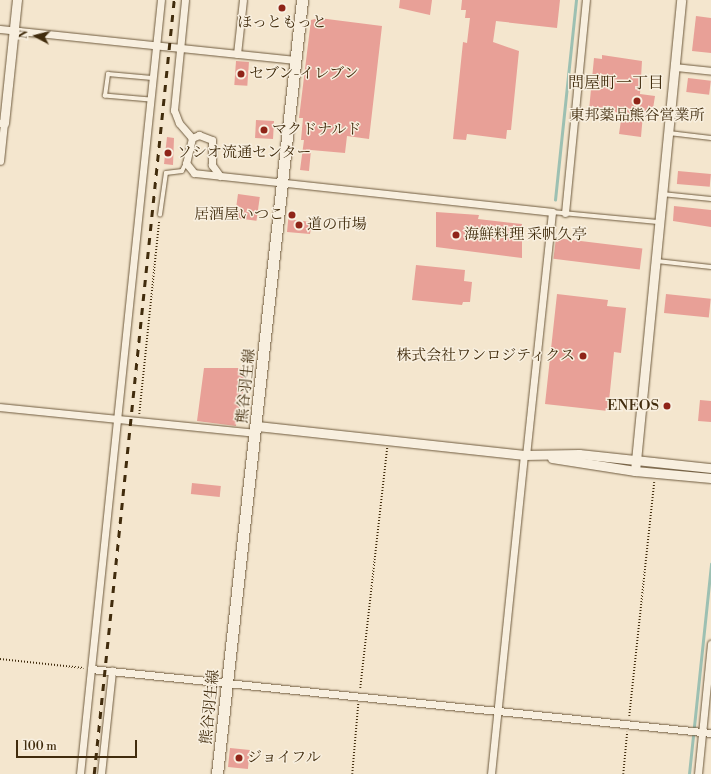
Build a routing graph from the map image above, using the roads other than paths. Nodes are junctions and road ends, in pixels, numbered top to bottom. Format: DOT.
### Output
graph roads {
  1 [pos="17,0"];
  2 [pos="161,0"];
  3 [pos="185,0"];
  4 [pos="243,0"];
  5 [pos="302,0"];
  6 [pos="586,0"];
  7 [pos="681,0"];
  8 [pos="0,29"];
  9 [pos="14,30"];
  10 [pos="156,44"];
  11 [pos="181,46"];
  12 [pos="237,54"];
  13 [pos="295,60"];
  14 [pos="674,67"];
  15 [pos="711,71"];
  16 [pos="153,78"];
  17 [pos="4,84"];
  18 [pos="150,100"];
  19 [pos="2,123"];
  20 [pos="668,133"];
  21 [pos="192,138"];
  22 [pos="711,138"];
  23 [pos="0,162"];
  24 [pos="186,163"];
  25 [pos="220,176"];
  26 [pos="281,182"];
  27 [pos="662,194"];
  28 [pos="711,199"];
  29 [pos="552,212"];
  30 [pos="565,213"];
  31 [pos="160,215"];
  32 [pos="659,222"];
  33 [pos="656,261"];
  34 [pos="711,267"];
  35 [pos="0,407"];
  36 [pos="116,420"];
  37 [pos="257,430"];
  38 [pos="525,455"];
  39 [pos="543,456"];
  40 [pos="636,460"];
  41 [pos="711,468"];
  42 [pos="635,471"];
  43 [pos="711,478"];
  44 [pos="711,644"];
  45 [pos="91,669"];
  46 [pos="112,671"];
  47 [pos="227,683"];
  48 [pos="498,711"];
  49 [pos="700,732"];
  50 [pos="711,733"];
  51 [pos="80,774"];
  52 [pos="101,774"];
  53 [pos="218,774"];
  54 [pos="491,774"];
  55 [pos="698,774"];
  1 -- 9 [label="street"];
  2 -- 10 [label="street"];
  3 -- 11 [label="street"];
  4 -- 12 [label="street"];
  5 -- 13 [label="main road, 熊谷羽生線"];
  6 -- 30 [label="street"];
  7 -- 14 [label="street"];
  8 -- 9 [label="street"];
  9 -- 10 [label="street"];
  9 -- 17 [label="street"];
  10 -- 11 [label="street"];
  10 -- 16 [label="street"];
  11 -- 12 [label="street"];
  11 -- 21 [label="street"];
  12 -- 13 [label="street"];
  13 -- 26 [label="main road, 熊谷羽生線"];
  14 -- 15 [label="street"];
  14 -- 20 [label="street"];
  16 -- 18 [label="street"];
  16 -- 18 [label="lane"];
  17 -- 19 [label="street"];
  18 -- 36 [label="street"];
  19 -- 23 [label="street"];
  20 -- 22 [label="lane"];
  20 -- 27 [label="street"];
  21 -- 24 [label="street"];
  21 -- 25 [label="street"];
  24 -- 25 [label="street"];
  24 -- 31 [label="lane"];
  25 -- 26 [label="street"];
  26 -- 29 [label="street"];
  26 -- 37 [label="main road, 熊谷羽生線"];
  27 -- 28 [label="lane"];
  27 -- 32 [label="street"];
  29 -- 30 [label="lane"];
  29 -- 38 [label="street"];
  30 -- 32 [label="lane"];
  32 -- 33 [label="street"];
  33 -- 34 [label="lane"];
  33 -- 40 [label="street"];
  35 -- 36 [label="street"];
  36 -- 37 [label="street"];
  36 -- 45 [label="street"];
  37 -- 38 [label="street"];
  37 -- 47 [label="main road, 熊谷羽生線"];
  38 -- 39 [label="street"];
  38 -- 48 [label="street"];
  39 -- 40 [label="street"];
  39 -- 42 [label="street"];
  40 -- 41 [label="street"];
  40 -- 42 [label="street"];
  42 -- 43 [label="street"];
  44 -- 49 [label="street"];
  45 -- 46 [label="street"];
  45 -- 51 [label="street"];
  46 -- 47 [label="street"];
  46 -- 52 [label="street"];
  47 -- 48 [label="street"];
  47 -- 53 [label="main road, 熊谷羽生線"];
  48 -- 49 [label="street"];
  48 -- 54 [label="street"];
  49 -- 50 [label="street"];
  49 -- 55 [label="street"];
}
